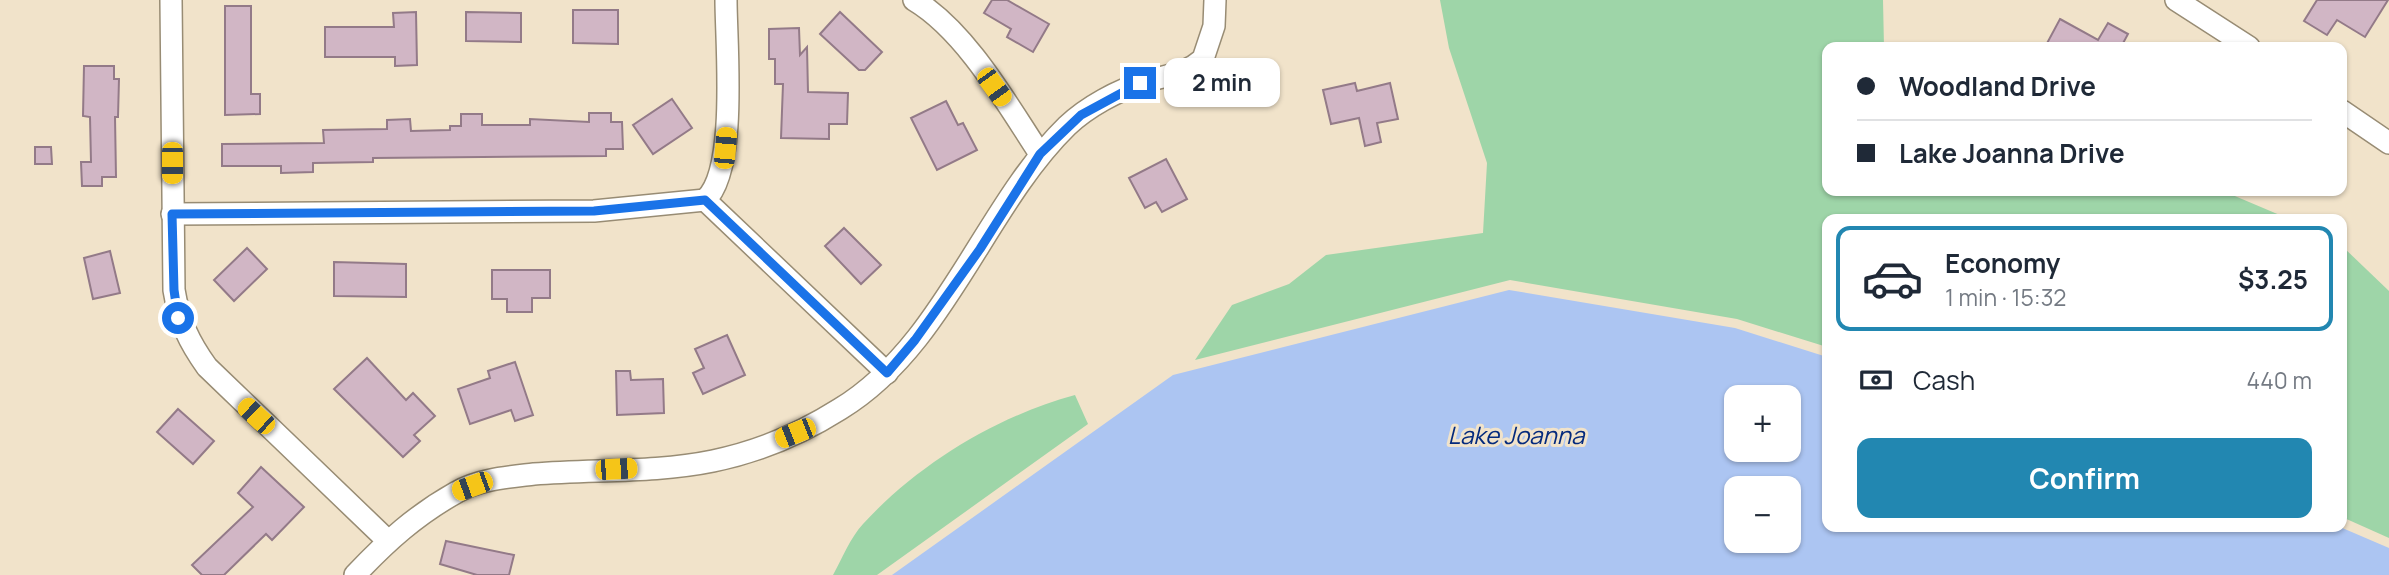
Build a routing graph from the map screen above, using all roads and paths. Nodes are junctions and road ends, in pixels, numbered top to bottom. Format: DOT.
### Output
graph roads {
  1 [pos="171,0"];
  2 [pos="726,0"];
  3 [pos="914,0"];
  4 [pos="1214,0"];
  5 [pos="2176,0"];
  6 [pos="2241,42"];
  7 [pos="2347,115"];
  8 [pos="2389,144"];
  9 [pos="1040,154"];
  10 [pos="705,200"];
  11 [pos="172,214"];
  12 [pos="887,373"];
  13 [pos="387,540"];
  14 [pos="355,575"];
  1 -- 11 [label="street"];
  2 -- 10 [label="street"];
  3 -- 9 [label="street"];
  4 -- 9 [label="street"];
  5 -- 6 [label="street"];
  7 -- 8 [label="street"];
  9 -- 12 [label="street"];
  10 -- 11 [label="street"];
  10 -- 12 [label="street"];
  11 -- 13 [label="street"];
  12 -- 13 [label="street"];
  13 -- 14 [label="street"];
}
